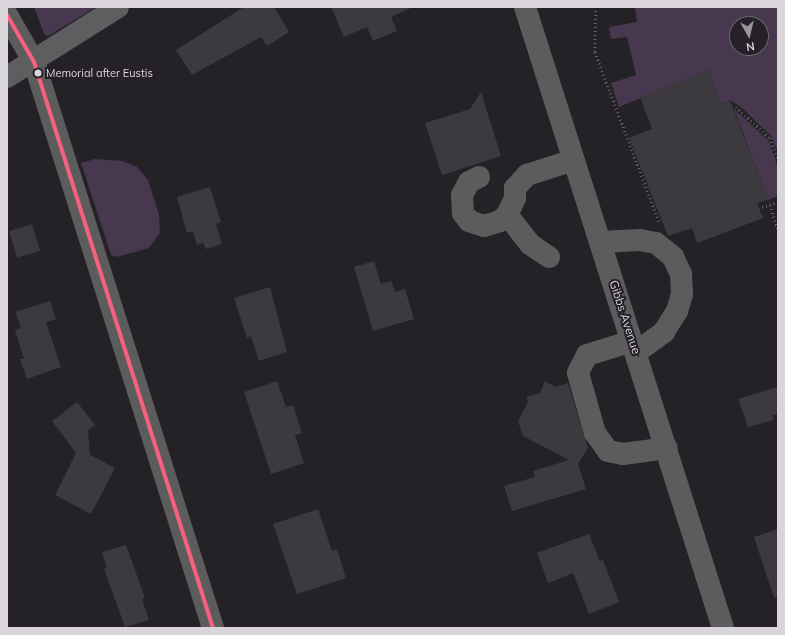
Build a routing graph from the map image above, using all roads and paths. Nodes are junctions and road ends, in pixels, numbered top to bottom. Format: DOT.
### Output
graph roads {
  1 [pos="118,7"];
  2 [pos="525,7"];
  3 [pos="596,7"];
  4 [pos="7,15"];
  5 [pos="34,62"];
  6 [pos="7,77"];
  7 [pos="736,107"];
  8 [pos="574,160"];
  9 [pos="778,160"];
  10 [pos="479,177"];
  11 [pos="778,202"];
  12 [pos="770,205"];
  13 [pos="762,207"];
  14 [pos="507,214"];
  15 [pos="778,228"];
  16 [pos="601,242"];
  17 [pos="549,257"];
  18 [pos="672,257"];
  19 [pos="634,347"];
  20 [pos="667,448"];
  21 [pos="213,628"];
  22 [pos="723,628"];
  1 -- 5 [label="main road"];
  2 -- 8 [label="street, Gibbs Avenue"];
  3 -- 18 [label="path"];
  4 -- 5 [label="street"];
  5 -- 6 [label="main road"];
  5 -- 21 [label="street"];
  7 -- 9 [label="path"];
  8 -- 14 [label="street"];
  8 -- 16 [label="street, Gibbs Avenue"];
  10 -- 14 [label="street"];
  11 -- 12 [label="path"];
  12 -- 13 [label="path"];
  12 -- 15 [label="path"];
  14 -- 17 [label="street"];
  16 -- 18 [label="street"];
  16 -- 19 [label="street, Gibbs Avenue"];
  18 -- 19 [label="street"];
  19 -- 20 [label="street, Gibbs Avenue"];
  19 -- 20 [label="street"];
  20 -- 22 [label="street, Gibbs Avenue"];
}
